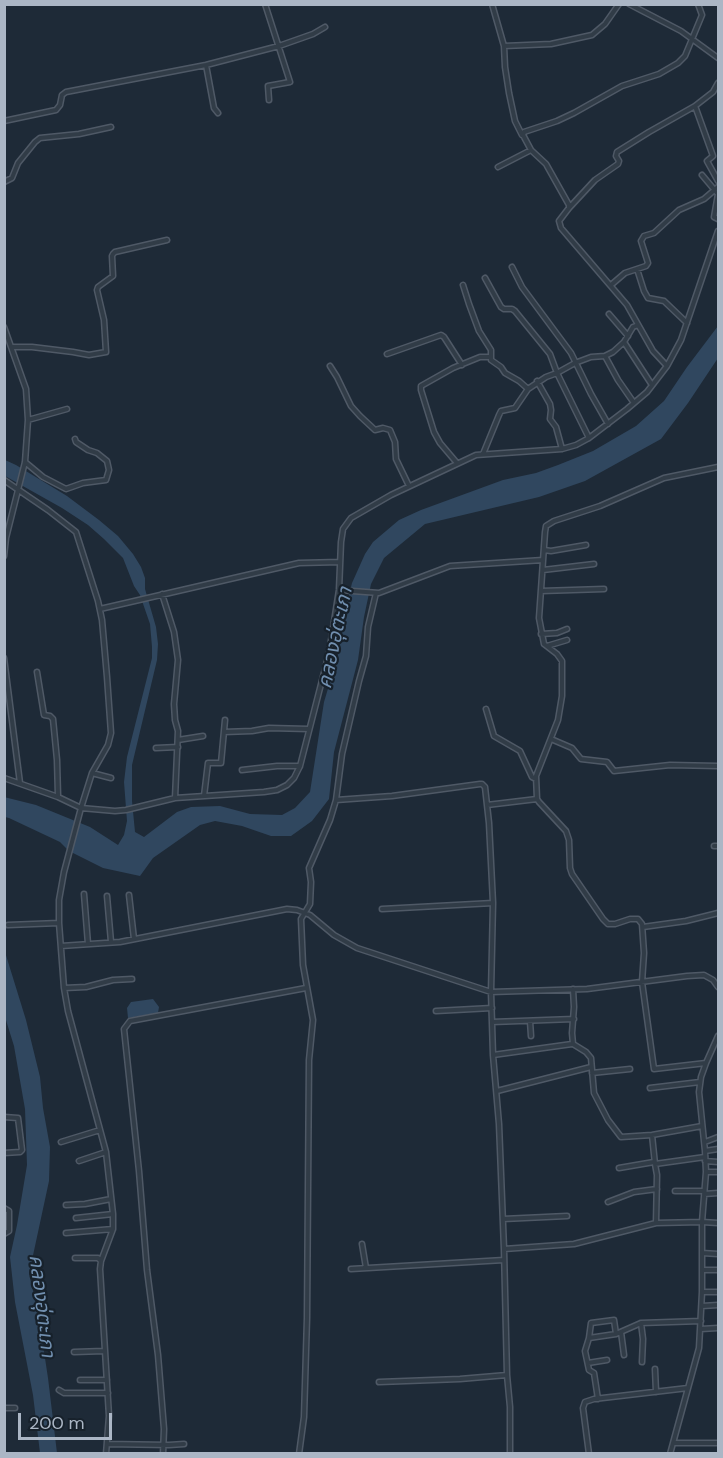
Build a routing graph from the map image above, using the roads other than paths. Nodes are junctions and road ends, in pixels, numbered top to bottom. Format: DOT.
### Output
graph roads {
  1 [pos="265,4"];
  2 [pos="492,4"];
  3 [pos="619,4"];
  4 [pos="629,4"];
  5 [pos="698,4"];
  6 [pos="326,27"];
  7 [pos="692,38"];
  8 [pos="279,46"];
  9 [pos="504,46"];
  10 [pos="718,58"];
  11 [pos="206,65"];
  12 [pos="718,83"];
  13 [pos="269,100"];
  14 [pos="695,106"];
  15 [pos="218,113"];
  16 [pos="4,121"];
  17 [pos="111,127"];
  18 [pos="523,135"];
  19 [pos="531,150"];
  20 [pos="498,167"];
  21 [pos="702,175"];
  22 [pos="718,181"];
  23 [pos="4,182"];
  24 [pos="717,188"];
  25 [pos="570,208"];
  26 [pos="718,219"];
  27 [pos="718,231"];
  28 [pos="167,240"];
  29 [pos="512,267"];
  30 [pos="637,269"];
  31 [pos="485,278"];
  32 [pos="464,285"];
  33 [pos="611,285"];
  34 [pos="609,314"];
  35 [pos="687,323"];
  36 [pos="638,325"];
  37 [pos="4,327"];
  38 [pos="628,336"];
  39 [pos="624,342"];
  40 [pos="12,349"];
  41 [pos="4,350"];
  42 [pos="387,354"];
  43 [pos="604,356"];
  44 [pos="491,357"];
  45 [pos="576,363"];
  46 [pos="462,365"];
  47 [pos="330,366"];
  48 [pos="667,366"];
  49 [pos="557,373"];
  50 [pos="537,381"];
  51 [pos="652,385"];
  52 [pos="528,389"];
  53 [pos="634,403"];
  54 [pos="67,409"];
  55 [pos="28,420"];
  56 [pos="608,424"];
  57 [pos="588,438"];
  58 [pos="75,439"];
  59 [pos="562,449"];
  60 [pos="483,454"];
  61 [pos="25,462"];
  62 [pos="457,463"];
  63 [pos="718,466"];
  64 [pos="4,480"];
  65 [pos="12,486"];
  66 [pos="409,486"];
  67 [pos="4,487"];
  68 [pos="19,490"];
  69 [pos="7,524"];
  70 [pos="586,545"];
  71 [pos="544,550"];
  72 [pos="4,556"];
  73 [pos="543,560"];
  74 [pos="340,562"];
  75 [pos="594,564"];
  76 [pos="543,570"];
  77 [pos="604,589"];
  78 [pos="339,590"];
  79 [pos="541,591"];
  80 [pos="375,593"];
  81 [pos="162,594"];
  82 [pos="100,609"];
  83 [pos="567,629"];
  84 [pos="541,634"];
  85 [pos="567,640"];
  86 [pos="546,646"];
  87 [pos="4,658"];
  88 [pos="37,672"];
  89 [pos="486,710"];
  90 [pos="225,720"];
  91 [pos="309,729"];
  92 [pos="224,732"];
  93 [pos="203,736"];
  94 [pos="552,739"];
  95 [pos="178,740"];
  96 [pos="178,747"];
  97 [pos="156,748"];
  98 [pos="300,766"];
  99 [pos="718,766"];
  100 [pos="242,770"];
  101 [pos="92,773"];
  102 [pos="4,778"];
  103 [pos="111,778"];
  104 [pos="536,779"];
  105 [pos="21,783"];
  106 [pos="204,796"];
  107 [pos="58,797"];
  108 [pos="175,798"];
  109 [pos="537,799"];
  110 [pos="336,800"];
  111 [pos="487,805"];
  112 [pos="81,808"];
  113 [pos="84,894"];
  114 [pos="129,895"];
  115 [pos="107,896"];
  116 [pos="493,903"];
  117 [pos="382,909"];
  118 [pos="304,913"];
  119 [pos="718,913"];
  120 [pos="59,923"];
  121 [pos="8,925"];
  122 [pos="644,927"];
  123 [pos="134,939"];
  124 [pos="111,942"];
  125 [pos="88,944"];
  126 [pos="61,945"];
  127 [pos="132,979"];
  128 [pos="642,982"];
  129 [pos="718,987"];
  130 [pos="64,988"];
  131 [pos="306,988"];
  132 [pos="573,989"];
  133 [pos="491,992"];
  134 [pos="492,1008"];
  135 [pos="436,1011"];
  136 [pos="574,1019"];
  137 [pos="530,1021"];
  138 [pos="492,1022"];
  139 [pos="531,1036"];
  140 [pos="718,1036"];
  141 [pos="573,1044"];
  142 [pos="493,1055"];
  143 [pos="706,1062"];
  144 [pos="591,1067"];
  145 [pos="630,1069"];
  146 [pos="592,1073"];
  147 [pos="700,1082"];
  148 [pos="650,1088"];
  149 [pos="497,1091"];
  150 [pos="4,1117"];
  151 [pos="702,1126"];
  152 [pos="100,1130"];
  153 [pos="652,1135"];
  154 [pos="718,1137"];
  155 [pos="60,1142"];
  156 [pos="705,1142"];
  157 [pos="718,1149"];
  158 [pos="705,1151"];
  159 [pos="106,1152"];
  160 [pos="4,1153"];
  161 [pos="705,1159"];
  162 [pos="79,1161"];
  163 [pos="718,1162"];
  164 [pos="655,1163"];
  165 [pos="619,1168"];
  166 [pos="705,1172"];
  167 [pos="718,1172"];
  168 [pos="657,1190"];
  169 [pos="675,1191"];
  170 [pos="704,1192"];
  171 [pos="718,1193"];
  172 [pos="111,1199"];
  173 [pos="608,1202"];
  174 [pos="66,1205"];
  175 [pos="4,1208"];
  176 [pos="113,1214"];
  177 [pos="567,1216"];
  178 [pos="76,1218"];
  179 [pos="503,1219"];
  180 [pos="702,1222"];
  181 [pos="656,1223"];
  182 [pos="718,1223"];
  183 [pos="113,1229"];
  184 [pos="66,1233"];
  185 [pos="4,1234"];
  186 [pos="362,1244"];
  187 [pos="504,1249"];
  188 [pos="702,1253"];
  189 [pos="718,1254"];
  190 [pos="75,1258"];
  191 [pos="504,1260"];
  192 [pos="101,1261"];
  193 [pos="366,1268"];
  194 [pos="351,1269"];
  195 [pos="702,1270"];
  196 [pos="718,1270"];
  197 [pos="702,1292"];
  198 [pos="718,1292"];
  199 [pos="718,1305"];
  200 [pos="702,1306"];
  201 [pos="701,1321"];
  202 [pos="641,1323"];
  203 [pos="718,1328"];
  204 [pos="700,1329"];
  205 [pos="619,1333"];
  206 [pos="589,1338"];
  207 [pos="104,1351"];
  208 [pos="74,1352"];
  209 [pos="624,1355"];
  210 [pos="607,1360"];
  211 [pos="642,1362"];
  212 [pos="588,1364"];
  213 [pos="655,1369"];
  214 [pos="507,1375"];
  215 [pos="80,1380"];
  216 [pos="107,1380"];
  217 [pos="379,1382"];
  218 [pos="688,1388"];
  219 [pos="59,1390"];
  220 [pos="656,1392"];
  221 [pos="108,1393"];
  222 [pos="598,1399"];
  223 [pos="4,1408"];
  224 [pos="15,1408"];
  225 [pos="673,1443"];
  226 [pos="718,1443"];
  227 [pos="107,1444"];
  228 [pos="184,1444"];
  229 [pos="164,1445"];
  230 [pos="106,1454"];
  231 [pos="163,1454"];
  232 [pos="299,1454"];
  233 [pos="510,1454"];
  234 [pos="589,1454"];
  235 [pos="670,1454"];
  1 -- 8 [label="street"];
  2 -- 9 [label="street"];
  3 -- 9 [label="street"];
  4 -- 7 [label="street"];
  5 -- 7 [label="street"];
  6 -- 8 [label="street"];
  7 -- 10 [label="street"];
  7 -- 18 [label="street"];
  8 -- 11 [label="street"];
  8 -- 13 [label="street"];
  9 -- 18 [label="street"];
  11 -- 15 [label="street"];
  11 -- 16 [label="street"];
  12 -- 14 [label="street"];
  14 -- 22 [label="street"];
  14 -- 25 [label="street"];
  17 -- 23 [label="street"];
  18 -- 19 [label="street"];
  19 -- 20 [label="street"];
  19 -- 25 [label="street"];
  21 -- 24 [label="street"];
  24 -- 26 [label="street"];
  24 -- 30 [label="street"];
  25 -- 33 [label="street"];
  27 -- 35 [label="street"];
  28 -- 40 [label="street"];
  29 -- 45 [label="street"];
  30 -- 33 [label="street"];
  30 -- 35 [label="street"];
  31 -- 49 [label="street"];
  32 -- 44 [label="street"];
  33 -- 36 [label="street"];
  34 -- 38 [label="street"];
  35 -- 48 [label="street"];
  36 -- 38 [label="street"];
  36 -- 48 [label="street"];
  37 -- 40 [label="street"];
  38 -- 39 [label="street"];
  39 -- 43 [label="street"];
  39 -- 51 [label="street"];
  40 -- 41 [label="street"];
  40 -- 55 [label="street"];
  42 -- 46 [label="street"];
  43 -- 45 [label="street"];
  43 -- 53 [label="street"];
  44 -- 46 [label="street"];
  44 -- 52 [label="street"];
  45 -- 49 [label="street"];
  45 -- 56 [label="street"];
  46 -- 62 [label="street"];
  47 -- 66 [label="street"];
  48 -- 51 [label="street"];
  49 -- 50 [label="street"];
  49 -- 57 [label="street"];
  50 -- 52 [label="street"];
  50 -- 59 [label="street"];
  51 -- 53 [label="street"];
  52 -- 60 [label="street"];
  53 -- 56 [label="street"];
  54 -- 55 [label="street"];
  55 -- 61 [label="street"];
  56 -- 57 [label="street"];
  57 -- 59 [label="street"];
  58 -- 61 [label="street"];
  59 -- 60 [label="street"];
  60 -- 62 [label="street"];
  61 -- 68 [label="street"];
  62 -- 66 [label="street"];
  63 -- 71 [label="street"];
  64 -- 65 [label="street"];
  65 -- 67 [label="street"];
  65 -- 68 [label="street"];
  66 -- 74 [label="street"];
  68 -- 69 [label="street"];
  68 -- 82 [label="street"];
  69 -- 72 [label="street"];
  70 -- 71 [label="street"];
  71 -- 73 [label="street"];
  73 -- 76 [label="street"];
  73 -- 80 [label="street"];
  74 -- 78 [label="street"];
  74 -- 81 [label="street"];
  75 -- 76 [label="street"];
  76 -- 79 [label="street"];
  77 -- 79 [label="street"];
  78 -- 80 [label="street"];
  78 -- 91 [label="street"];
  79 -- 84 [label="street"];
  80 -- 110 [label="street"];
  81 -- 82 [label="street"];
  81 -- 95 [label="street"];
  82 -- 101 [label="street"];
  83 -- 84 [label="street"];
  84 -- 86 [label="street"];
  85 -- 86 [label="street"];
  86 -- 94 [label="street"];
  87 -- 105 [label="street"];
  88 -- 107 [label="street"];
  89 -- 104 [label="street"];
  90 -- 92 [label="street"];
  91 -- 92 [label="street"];
  91 -- 98 [label="street"];
  92 -- 106 [label="street"];
  93 -- 95 [label="street"];
  94 -- 99 [label="street"];
  94 -- 104 [label="street"];
  95 -- 96 [label="street"];
  96 -- 97 [label="street"];
  96 -- 108 [label="street"];
  98 -- 100 [label="street"];
  98 -- 106 [label="street"];
  101 -- 103 [label="street"];
  101 -- 112 [label="street"];
  102 -- 105 [label="street"];
  104 -- 109 [label="street"];
  105 -- 107 [label="street"];
  106 -- 108 [label="street"];
  107 -- 112 [label="street"];
  108 -- 112 [label="street"];
  109 -- 111 [label="street"];
  109 -- 122 [label="street"];
  110 -- 111 [label="street"];
  110 -- 118 [label="street"];
  111 -- 116 [label="street"];
  112 -- 120 [label="street"];
  113 -- 125 [label="street"];
  114 -- 123 [label="street"];
  115 -- 124 [label="street"];
  116 -- 117 [label="street"];
  116 -- 133 [label="street"];
  118 -- 123 [label="street"];
  118 -- 131 [label="street"];
  118 -- 133 [label="street"];
  119 -- 122 [label="street"];
  120 -- 121 [label="street"];
  120 -- 126 [label="street"];
  122 -- 128 [label="street"];
  123 -- 124 [label="street"];
  124 -- 125 [label="street"];
  125 -- 126 [label="street"];
  126 -- 130 [label="street"];
  127 -- 130 [label="street"];
  128 -- 129 [label="street"];
  128 -- 132 [label="street"];
  128 -- 143 [label="street"];
  130 -- 152 [label="street"];
  131 -- 229 [label="street"];
  131 -- 232 [label="street"];
  132 -- 133 [label="street"];
  132 -- 136 [label="street"];
  133 -- 134 [label="street"];
  134 -- 135 [label="street"];
  134 -- 138 [label="street"];
  136 -- 137 [label="street"];
  136 -- 141 [label="street"];
  137 -- 138 [label="street"];
  137 -- 139 [label="street"];
  138 -- 142 [label="street"];
  140 -- 143 [label="street"];
  141 -- 142 [label="street"];
  141 -- 144 [label="street"];
  142 -- 149 [label="street"];
  143 -- 147 [label="street"];
  144 -- 146 [label="street"];
  144 -- 149 [label="street"];
  145 -- 146 [label="street"];
  146 -- 153 [label="street"];
  147 -- 148 [label="street"];
  147 -- 151 [label="street"];
  149 -- 179 [label="street"];
  150 -- 160 [label="street"];
  151 -- 153 [label="street"];
  151 -- 156 [label="street"];
  152 -- 155 [label="street"];
  152 -- 159 [label="street"];
  153 -- 164 [label="street"];
  154 -- 156 [label="street"];
  156 -- 158 [label="street"];
  157 -- 158 [label="street"];
  158 -- 161 [label="street"];
  159 -- 162 [label="street"];
  159 -- 172 [label="street"];
  161 -- 163 [label="street"];
  161 -- 164 [label="street"];
  161 -- 166 [label="street"];
  164 -- 165 [label="street"];
  164 -- 168 [label="street"];
  166 -- 167 [label="street"];
  166 -- 170 [label="street"];
  168 -- 173 [label="street"];
  168 -- 181 [label="street"];
  169 -- 170 [label="street"];
  170 -- 171 [label="street"];
  170 -- 180 [label="street"];
  172 -- 174 [label="street"];
  172 -- 176 [label="street"];
  175 -- 185 [label="street"];
  176 -- 178 [label="street"];
  176 -- 183 [label="street"];
  177 -- 179 [label="street"];
  179 -- 187 [label="street"];
  180 -- 181 [label="street"];
  180 -- 182 [label="street"];
  180 -- 188 [label="street"];
  181 -- 187 [label="street"];
  183 -- 184 [label="street"];
  183 -- 192 [label="street"];
  186 -- 193 [label="street"];
  187 -- 191 [label="street"];
  188 -- 189 [label="street"];
  188 -- 195 [label="street"];
  190 -- 192 [label="street"];
  191 -- 193 [label="street"];
  191 -- 214 [label="street"];
  192 -- 207 [label="street"];
  193 -- 194 [label="street"];
  195 -- 196 [label="street"];
  195 -- 197 [label="street"];
  197 -- 198 [label="street"];
  197 -- 200 [label="street"];
  199 -- 200 [label="street"];
  200 -- 201 [label="street"];
  201 -- 202 [label="street"];
  201 -- 204 [label="street"];
  202 -- 205 [label="street"];
  202 -- 211 [label="street"];
  203 -- 204 [label="street"];
  204 -- 218 [label="street"];
  205 -- 206 [label="street"];
  205 -- 206 [label="street"];
  205 -- 209 [label="street"];
  206 -- 212 [label="street"];
  207 -- 208 [label="street"];
  207 -- 216 [label="street"];
  210 -- 212 [label="street"];
  212 -- 222 [label="street"];
  213 -- 220 [label="street"];
  214 -- 217 [label="street"];
  214 -- 233 [label="street"];
  215 -- 216 [label="street"];
  216 -- 221 [label="street"];
  218 -- 220 [label="street"];
  218 -- 225 [label="street"];
  219 -- 221 [label="street"];
  220 -- 222 [label="street"];
  221 -- 227 [label="street"];
  222 -- 234 [label="street"];
  223 -- 224 [label="street"];
  225 -- 226 [label="street"];
  225 -- 235 [label="street"];
  227 -- 229 [label="street"];
  227 -- 230 [label="street"];
  228 -- 229 [label="street"];
  229 -- 231 [label="street"];
}
